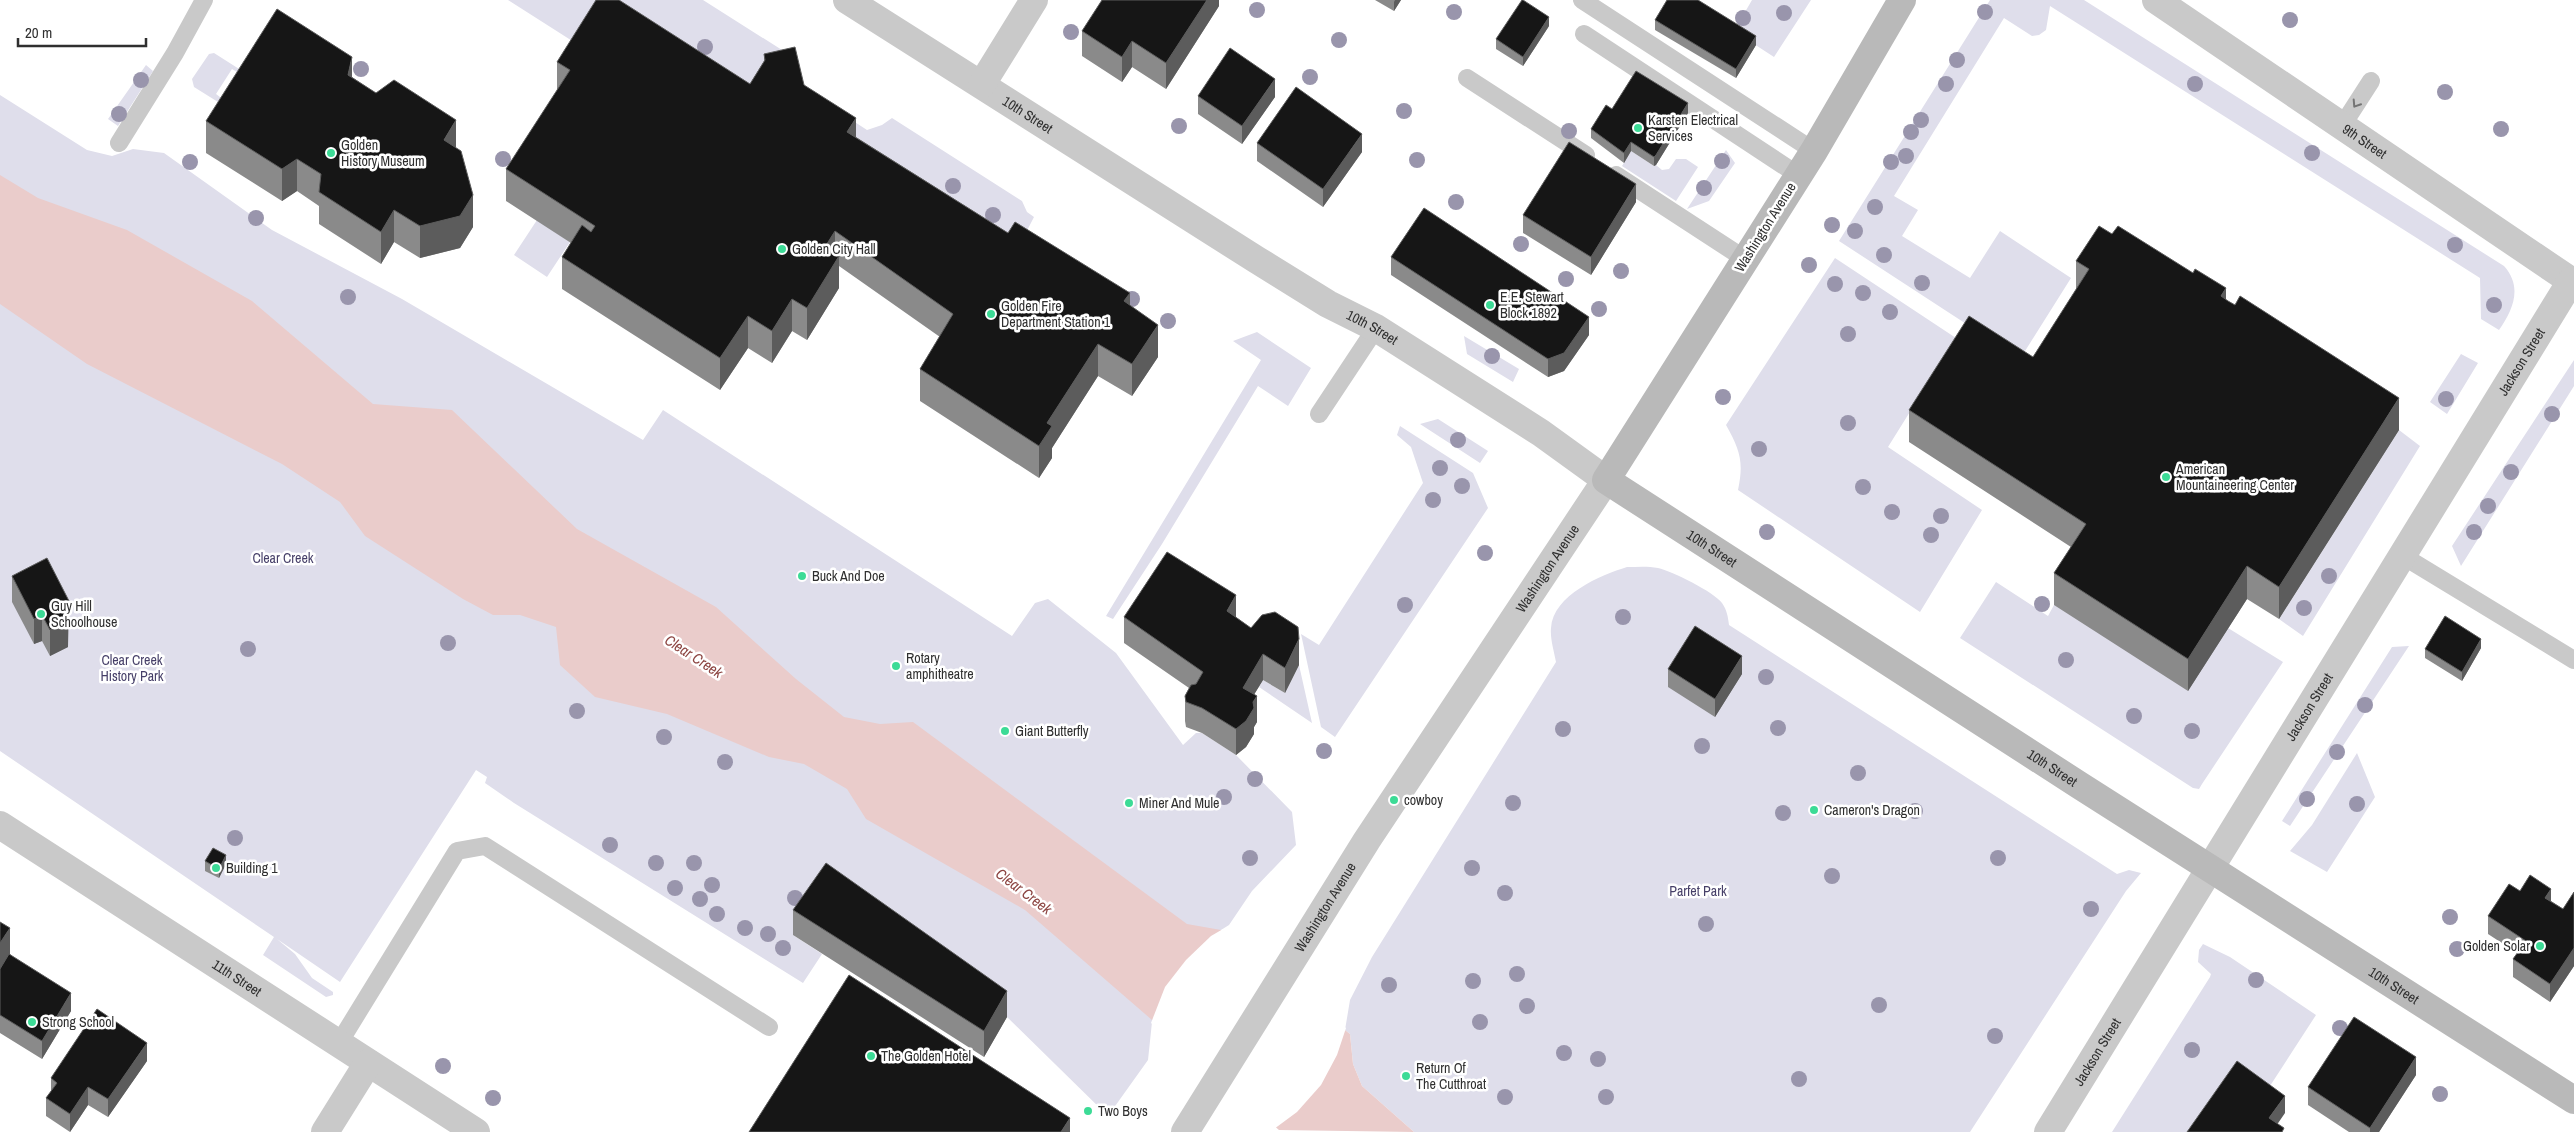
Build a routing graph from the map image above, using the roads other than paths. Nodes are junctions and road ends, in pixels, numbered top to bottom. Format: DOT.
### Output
graph roads {
  1 [pos="204,0"];
  2 [pos="847,0"];
  3 [pos="1034,0"];
  4 [pos="1582,0"];
  5 [pos="1902,0"];
  6 [pos="2156,0"];
  7 [pos="1584,34"];
  8 [pos="1467,78"];
  9 [pos="2371,81"];
  10 [pos="982,84"];
  11 [pos="2342,126"];
  12 [pos="119,143"];
  13 [pos="1814,151"];
  14 [pos="1798,175"];
  15 [pos="1745,259"];
  16 [pos="2572,282"];
  17 [pos="1376,328"];
  18 [pos="1319,414"];
  19 [pos="1606,480"];
  20 [pos="2403,556"];
  21 [pos="2574,660"];
  22 [pos="0,825"];
  23 [pos="2211,870"];
  24 [pos="769,1027"];
  25 [pos="338,1043"];
  26 [pos="368,1063"];
  27 [pos="2574,1100"];
  28 [pos="325,1132"];
  29 [pos="476,1132"];
  30 [pos="1185,1132"];
  31 [pos="2048,1132"];
  1 -- 12 [label="lane"];
  2 -- 10 [label="street, 10th Street"];
  3 -- 10 [label="street"];
  4 -- 13 [label="lane"];
  5 -- 13 [label="main road, Washington Avenue"];
  6 -- 11 [label="street, 9th Street"];
  7 -- 14 [label="lane"];
  8 -- 15 [label="lane"];
  9 -- 11 [label="lane, one-way"];
  10 -- 17 [label="street, 10th Street"];
  11 -- 16 [label="street, 9th Street"];
  13 -- 14 [label="main road, Washington Avenue"];
  14 -- 15 [label="main road, Washington Avenue"];
  15 -- 19 [label="main road, Washington Avenue"];
  16 -- 20 [label="street, Jackson Street"];
  17 -- 18 [label="lane"];
  17 -- 19 [label="street, 10th Street"];
  19 -- 23 [label="main road, 10th Street"];
  19 -- 30 [label="street, Washington Avenue"];
  20 -- 21 [label="lane"];
  20 -- 23 [label="street, Jackson Street"];
  22 -- 25 [label="street, 11th Street"];
  23 -- 27 [label="main road, 10th Street"];
  23 -- 31 [label="street, Jackson Street"];
  24 -- 25 [label="lane"];
  25 -- 26 [label="street, 11th Street"];
  26 -- 28 [label="street"];
  26 -- 29 [label="street, 11th Street"];
}
